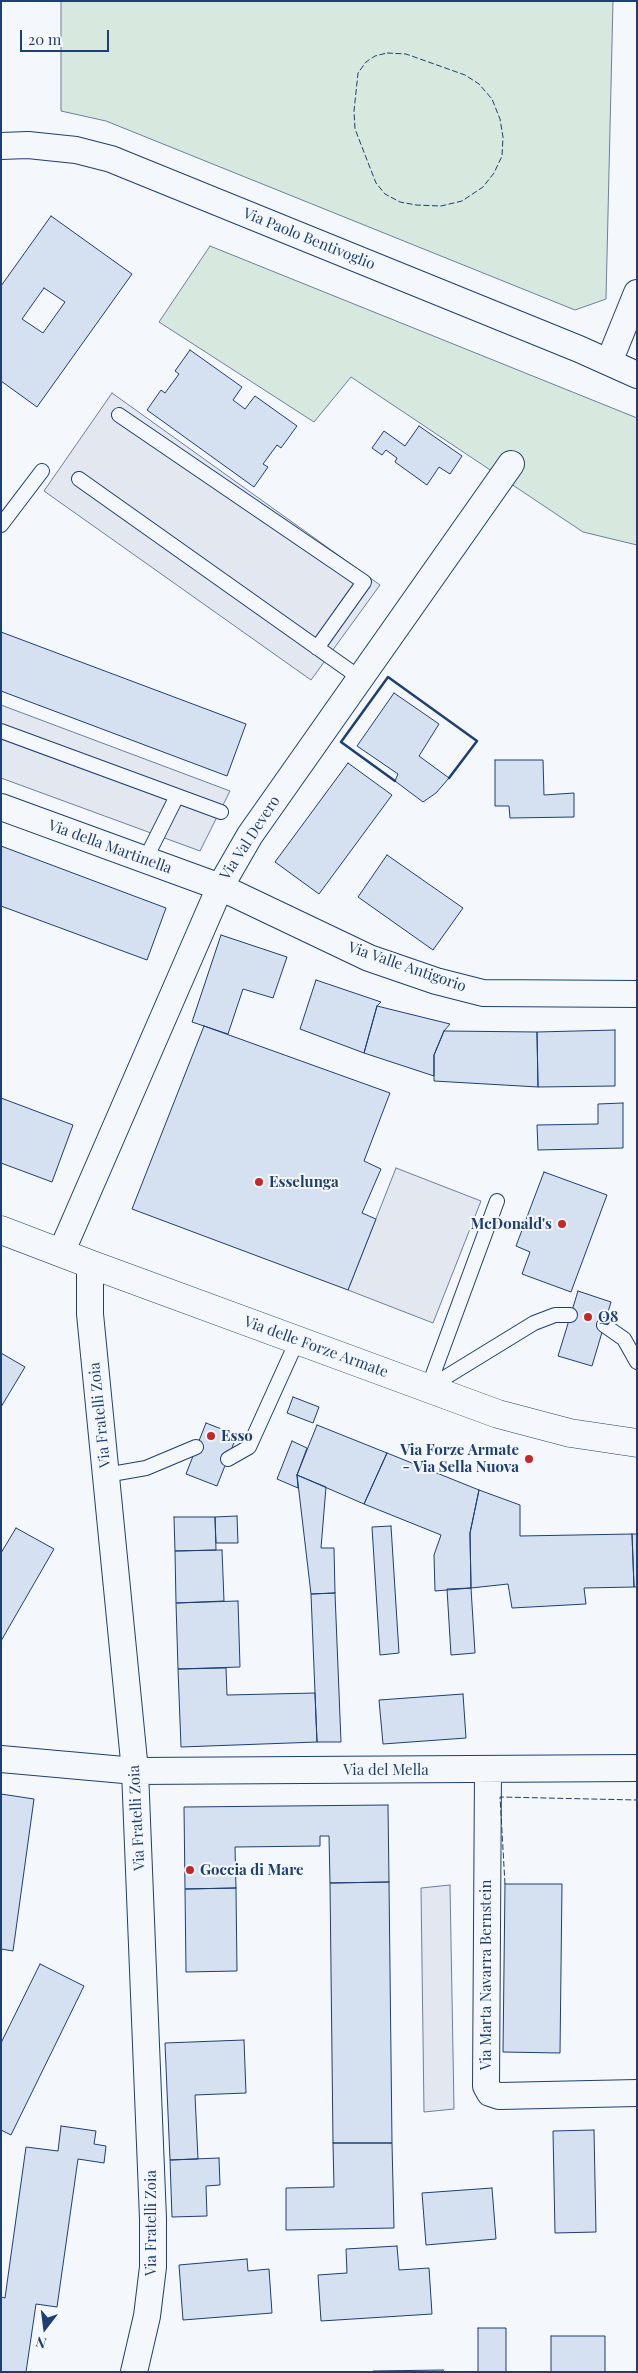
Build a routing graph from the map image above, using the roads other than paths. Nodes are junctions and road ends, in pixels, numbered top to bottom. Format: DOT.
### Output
graph roads {
  1 [pos="1,146"];
  2 [pos="637,293"];
  3 [pos="609,362"];
  4 [pos="637,375"];
  5 [pos="119,415"];
  6 [pos="512,464"];
  7 [pos="42,471"];
  8 [pos="79,480"];
  9 [pos="1,525"];
  10 [pos="317,648"];
  11 [pos="360,678"];
  12 [pos="1,731"];
  13 [pos="177,796"];
  14 [pos="1,807"];
  15 [pos="221,812"];
  16 [pos="145,860"];
  17 [pos="220,887"];
  18 [pos="637,994"];
  19 [pos="497,1201"];
  20 [pos="4,1236"];
  21 [pos="61,1253"];
  22 [pos="90,1264"];
  23 [pos="570,1315"];
  24 [pos="604,1325"];
  25 [pos="297,1341"];
  26 [pos="637,1362"];
  27 [pos="428,1388"];
  28 [pos="637,1443"];
  29 [pos="196,1447"];
  30 [pos="228,1459"];
  31 [pos="106,1474"];
  32 [pos="1,1760"];
  33 [pos="637,1768"];
  34 [pos="488,1769"];
  35 [pos="135,1771"];
  36 [pos="637,2093"];
  37 [pos="134,2372"];
  1 -- 3 [label="street, Via Paolo Bentivoglio"];
  2 -- 3 [label="street"];
  3 -- 4 [label="street, Via Paolo Bentivoglio"];
  5 -- 10 [label="lane"];
  6 -- 11 [label="street, Via Val Devero"];
  7 -- 9 [label="lane"];
  8 -- 10 [label="lane"];
  10 -- 11 [label="lane"];
  11 -- 17 [label="street, Via Val Devero"];
  12 -- 13 [label="lane"];
  13 -- 15 [label="lane"];
  13 -- 16 [label="lane"];
  14 -- 16 [label="street, Via della Martinella"];
  16 -- 17 [label="street, Via della Martinella"];
  17 -- 18 [label="street, Via Valle Antigorio"];
  17 -- 21 [label="street, Via Val Devero"];
  19 -- 27 [label="lane"];
  20 -- 21 [label="street, Via delle Forze Armate"];
  21 -- 22 [label="street, Via delle Forze Armate"];
  22 -- 25 [label="street, Via delle Forze Armate"];
  22 -- 31 [label="street, Via Fratelli Zoia"];
  23 -- 27 [label="lane"];
  24 -- 26 [label="lane"];
  25 -- 27 [label="street, Via delle Forze Armate"];
  25 -- 30 [label="lane"];
  27 -- 28 [label="street, Via delle Forze Armate"];
  29 -- 31 [label="lane"];
  31 -- 35 [label="street, Via Fratelli Zoia"];
  32 -- 35 [label="street, Via del Mella"];
  33 -- 34 [label="street, Via del Mella"];
  34 -- 35 [label="street, Via del Mella"];
  34 -- 36 [label="street, Via Marta Navarra Bernstein"];
  35 -- 37 [label="street, Via Fratelli Zoia"];
}
